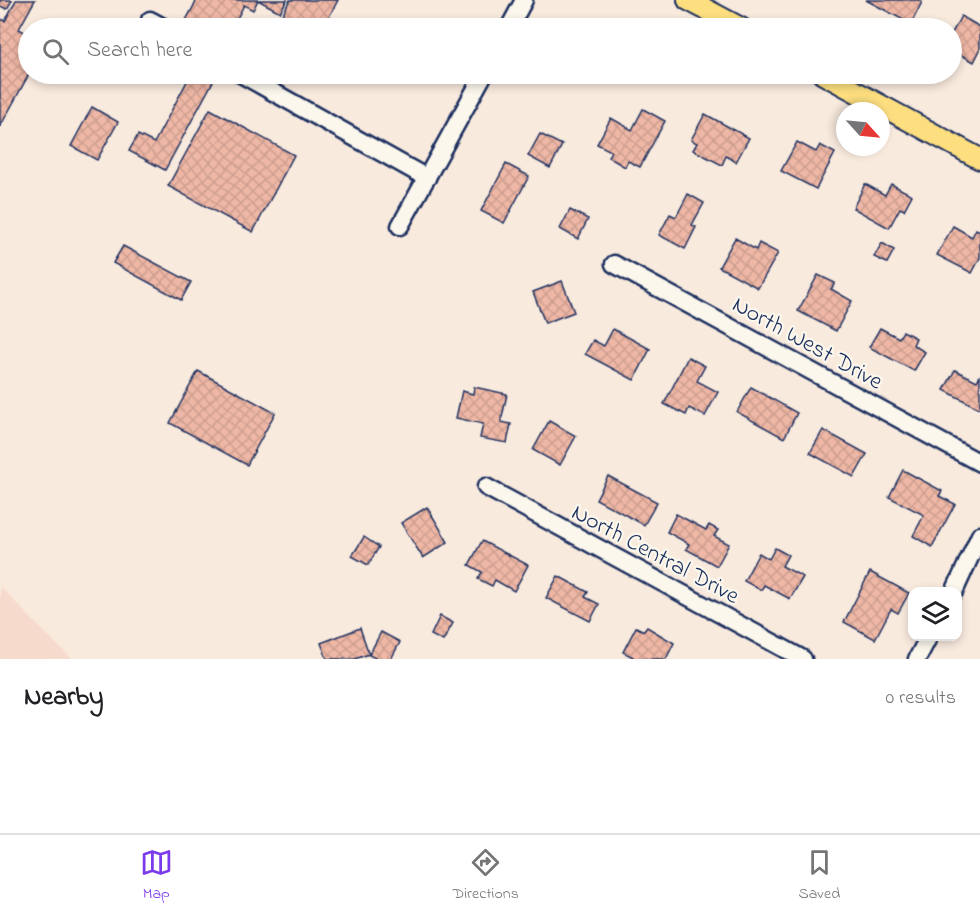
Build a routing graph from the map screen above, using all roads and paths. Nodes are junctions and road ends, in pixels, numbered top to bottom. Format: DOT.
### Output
graph roads {
  1 [pos="525,0"];
  2 [pos="688,0"];
  3 [pos="515,18"];
  4 [pos="722,18"];
  5 [pos="259,84"];
  6 [pos="475,84"];
  7 [pos="842,84"];
  8 [pos="980,159"];
  9 [pos="427,178"];
  10 [pos="400,226"];
  11 [pos="614,264"];
  12 [pos="980,463"];
  13 [pos="486,487"];
  14 [pos="980,535"];
  15 [pos="956,587"];
  16 [pos="926,641"];
  17 [pos="803,659"];
  18 [pos="917,659"];
  1 -- 3 [label="street"];
  2 -- 4 [label="main road"];
  5 -- 9 [label="street"];
  6 -- 9 [label="street"];
  7 -- 8 [label="main road"];
  9 -- 10 [label="street"];
  11 -- 12 [label="street, North West Drive"];
  13 -- 17 [label="street, North Central Drive"];
  14 -- 15 [label="street"];
  16 -- 18 [label="street"];
}
